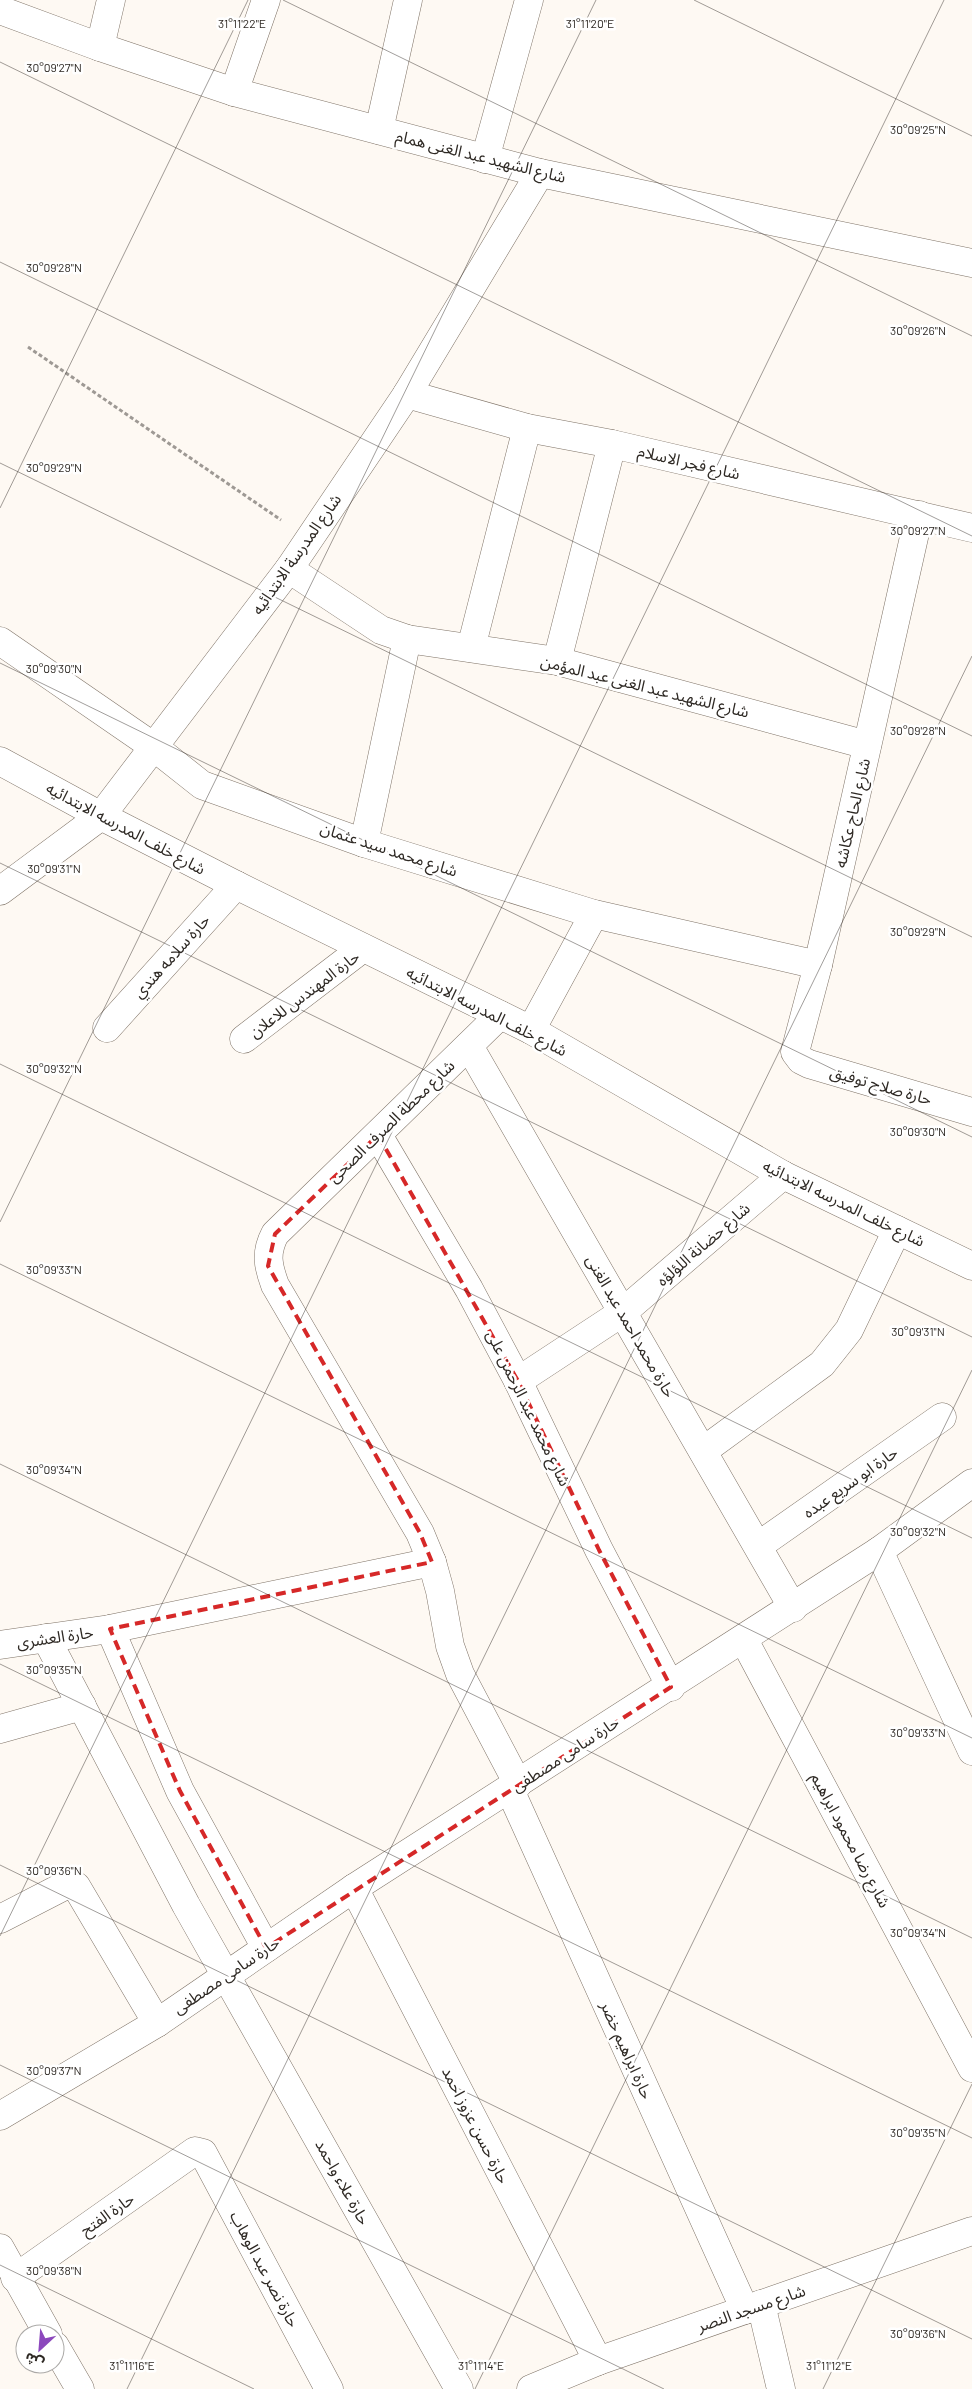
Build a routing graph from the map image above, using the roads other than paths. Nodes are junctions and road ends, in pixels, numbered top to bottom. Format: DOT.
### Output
graph roads {
  1 [pos="111,0"];
  2 [pos="266,0"];
  3 [pos="408,0"];
  4 [pos="529,0"];
  5 [pos="0,10"];
  6 [pos="100,48"];
  7 [pos="234,92"];
  8 [pos="379,130"];
  9 [pos="485,159"];
  10 [pos="540,173"];
  11 [pos="972,263"];
  12 [pos="407,394"];
  13 [pos="527,428"];
  14 [pos="612,444"];
  15 [pos="919,515"];
  16 [pos="972,528"];
  17 [pos="289,569"];
  18 [pos="408,639"];
  19 [pos="0,641"];
  20 [pos="471,648"];
  21 [pos="557,661"];
  22 [pos="867,745"];
  23 [pos="154,747"];
  24 [pos="0,761"];
  25 [pos="101,816"];
  26 [pos="364,843"];
  27 [pos="236,885"];
  28 [pos="0,891"];
  29 [pos="594,914"];
  30 [pos="363,948"];
  31 [pos="818,965"];
  32 [pos="500,1015"];
  33 [pos="107,1028"];
  34 [pos="531,1030"];
  35 [pos="244,1039"];
  36 [pos="469,1046"];
  37 [pos="795,1052"];
  38 [pos="972,1112"];
  39 [pos="378,1135"];
  40 [pos="783,1175"];
  41 [pos="897,1230"];
  42 [pos="972,1265"];
  43 [pos="623,1312"];
  44 [pos="518,1381"];
  45 [pos="942,1417"];
  46 [pos="703,1451"];
  47 [pos="972,1483"];
  48 [pos="758,1546"];
  49 [pos="879,1551"];
  50 [pos="432,1562"];
  51 [pos="793,1608"];
  52 [pos="110,1629"];
  53 [pos="46,1638"];
  54 [pos="744,1640"];
  55 [pos="1,1642"];
  56 [pos="671,1687"];
  57 [pos="82,1706"];
  58 [pos="0,1729"];
  59 [pos="972,1751"];
  60 [pos="514,1787"];
  61 [pos="354,1888"];
  62 [pos="0,1919"];
  63 [pos="266,1948"];
  64 [pos="226,1976"];
  65 [pos="157,2023"];
  66 [pos="972,2068"];
  67 [pos="0,2116"];
  68 [pos="198,2151"];
  69 [pos="972,2231"];
  70 [pos="0,2248"];
  71 [pos="16,2278"];
  72 [pos="753,2307"];
  73 [pos="42,2324"];
  74 [pos="598,2361"];
  75 [pos="65,2363"];
  76 [pos="565,2382"];
  77 [pos="80,2389"];
  78 [pos="329,2389"];
  79 [pos="459,2389"];
  80 [pos="530,2389"];
  81 [pos="781,2389"];
  1 -- 6 [label="street"];
  2 -- 7 [label="street"];
  3 -- 8 [label="street"];
  4 -- 9 [label="street"];
  5 -- 6 [label="street, شارع الشهيد عبد الغنى همام"];
  6 -- 7 [label="street, شارع الشهيد عبد الغنى همام"];
  7 -- 8 [label="street, شارع الشهيد عبد الغنى همام"];
  8 -- 9 [label="street, شارع الشهيد عبد الغنى همام"];
  9 -- 10 [label="street, شارع الشهيد عبد الغنى همام"];
  10 -- 11 [label="street, شارع الشهيد عبد الغنى همام"];
  10 -- 12 [label="street, شارع المدرسة الابتدائيه"];
  12 -- 13 [label="street, شارع فجر الاسلام"];
  12 -- 17 [label="street, شارع المدرسة الابتدائيه"];
  13 -- 14 [label="street, شارع فجر الاسلام"];
  13 -- 20 [label="street"];
  14 -- 15 [label="street, شارع فجر الاسلام"];
  14 -- 21 [label="street"];
  15 -- 16 [label="street, شارع فجر الاسلام"];
  15 -- 22 [label="street, شارع الحاج عكاشه"];
  17 -- 18 [label="street, شارع الشهيد عبد الغنى عبد المؤمن"];
  17 -- 23 [label="street, شارع المدرسة الابتدائيه"];
  18 -- 20 [label="street, شارع الشهيد عبد الغنى عبد المؤمن"];
  18 -- 26 [label="street"];
  19 -- 23 [label="street, شارع محمد سيد عثمان"];
  20 -- 21 [label="street, شارع الشهيد عبد الغنى عبد المؤمن"];
  21 -- 22 [label="street, شارع الشهيد عبد الغنى عبد المؤمن"];
  22 -- 31 [label="street, شارع الحاج عكاشه"];
  23 -- 25 [label="street, شارع المدرسة الابتدائيه"];
  23 -- 26 [label="street, شارع محمد سيد عثمان"];
  24 -- 25 [label="street, شارع خلف المدرسه الابتدائيه"];
  25 -- 27 [label="street, شارع خلف المدرسه الابتدائيه"];
  25 -- 28 [label="street, شارع المدرسة الابتدائيه"];
  26 -- 29 [label="street, شارع محمد سيد عثمان"];
  27 -- 30 [label="street, شارع خلف المدرسه الابتدائيه"];
  27 -- 33 [label="street, حارة سلامه هندي"];
  29 -- 31 [label="street, شارع محمد سيد عثمان"];
  29 -- 34 [label="street"];
  30 -- 32 [label="street, شارع خلف المدرسه الابتدائيه"];
  30 -- 35 [label="street, حارة المهندس للاعلان"];
  31 -- 37 [label="street, شارع الحاج عكاشه"];
  32 -- 34 [label="street, شارع خلف المدرسه الابتدائيه"];
  32 -- 36 [label="street, شارع محطة الصرف الصحى"];
  34 -- 40 [label="street, شارع خلف المدرسه الابتدائيه"];
  36 -- 39 [label="street, شارع محطة الصرف الصحى"];
  36 -- 43 [label="street, حارة محمد احمد عبد الغنى"];
  37 -- 38 [label="street, حارة صلاح توفيق"];
  39 -- 44 [label="street, شارع محمد عبد الرحمن على"];
  39 -- 50 [label="street, شارع محطة الصرف الصحى"];
  40 -- 41 [label="street, شارع خلف المدرسه الابتدائيه"];
  40 -- 43 [label="street, شارع حضانة اللؤلؤه"];
  41 -- 42 [label="street, شارع خلف المدرسه الابتدائيه"];
  41 -- 46 [label="street"];
  43 -- 44 [label="street, شارع حضانة اللؤلؤه"];
  43 -- 46 [label="street, حارة محمد احمد عبد الغنى"];
  44 -- 56 [label="street, شارع محمد عبد الرحمن على"];
  45 -- 48 [label="street, حارة ابو سريع عبده"];
  46 -- 48 [label="street, حارة محمد احمد عبد الغنى"];
  47 -- 49 [label="street, حارة سامى مصطفى"];
  48 -- 51 [label="street, حارة محمد احمد عبد الغنى"];
  49 -- 51 [label="street, حارة سامى مصطفى"];
  49 -- 59 [label="street"];
  50 -- 52 [label="street, حارة العشرى"];
  50 -- 60 [label="street, حارة ابراهيم خضر"];
  51 -- 54 [label="street, حارة سامى مصطفى"];
  52 -- 53 [label="street, حارة العشرى"];
  52 -- 63 [label="street"];
  53 -- 55 [label="street, حارة العشرى"];
  53 -- 57 [label="street, حارة علاء واحمد"];
  54 -- 56 [label="street, حارة سامى مصطفى"];
  54 -- 66 [label="street, شارع رضا محمود ابراهيم"];
  56 -- 60 [label="street, حارة سامى مصطفى"];
  57 -- 58 [label="street"];
  57 -- 64 [label="street, حارة علاء واحمد"];
  60 -- 61 [label="street, حارة سامى مصطفى"];
  60 -- 72 [label="street, حارة ابراهيم خضر"];
  61 -- 63 [label="street, حارة سامى مصطفى"];
  61 -- 74 [label="street, حارة حسن عزوز احمد"];
  62 -- 65 [label="street"];
  63 -- 64 [label="street, حارة سامى مصطفى"];
  64 -- 65 [label="street, حارة سامى مصطفى"];
  64 -- 79 [label="street, حارة علاء واحمد"];
  65 -- 67 [label="street, حارة سامى مصطفى"];
  68 -- 71 [label="street, حارة الفتح"];
  68 -- 78 [label="street, حارة نصر عبد الوهاب"];
  69 -- 72 [label="street, شارع مسجد النصر"];
  70 -- 71 [label="street"];
  71 -- 73 [label="street"];
  72 -- 74 [label="street, شارع مسجد النصر"];
  72 -- 81 [label="street, حارة ابراهيم خضر"];
  74 -- 76 [label="street, شارع مسجد النصر"];
  75 -- 77 [label="street"];
  76 -- 80 [label="street, شارع مسجد النصر"];
}
